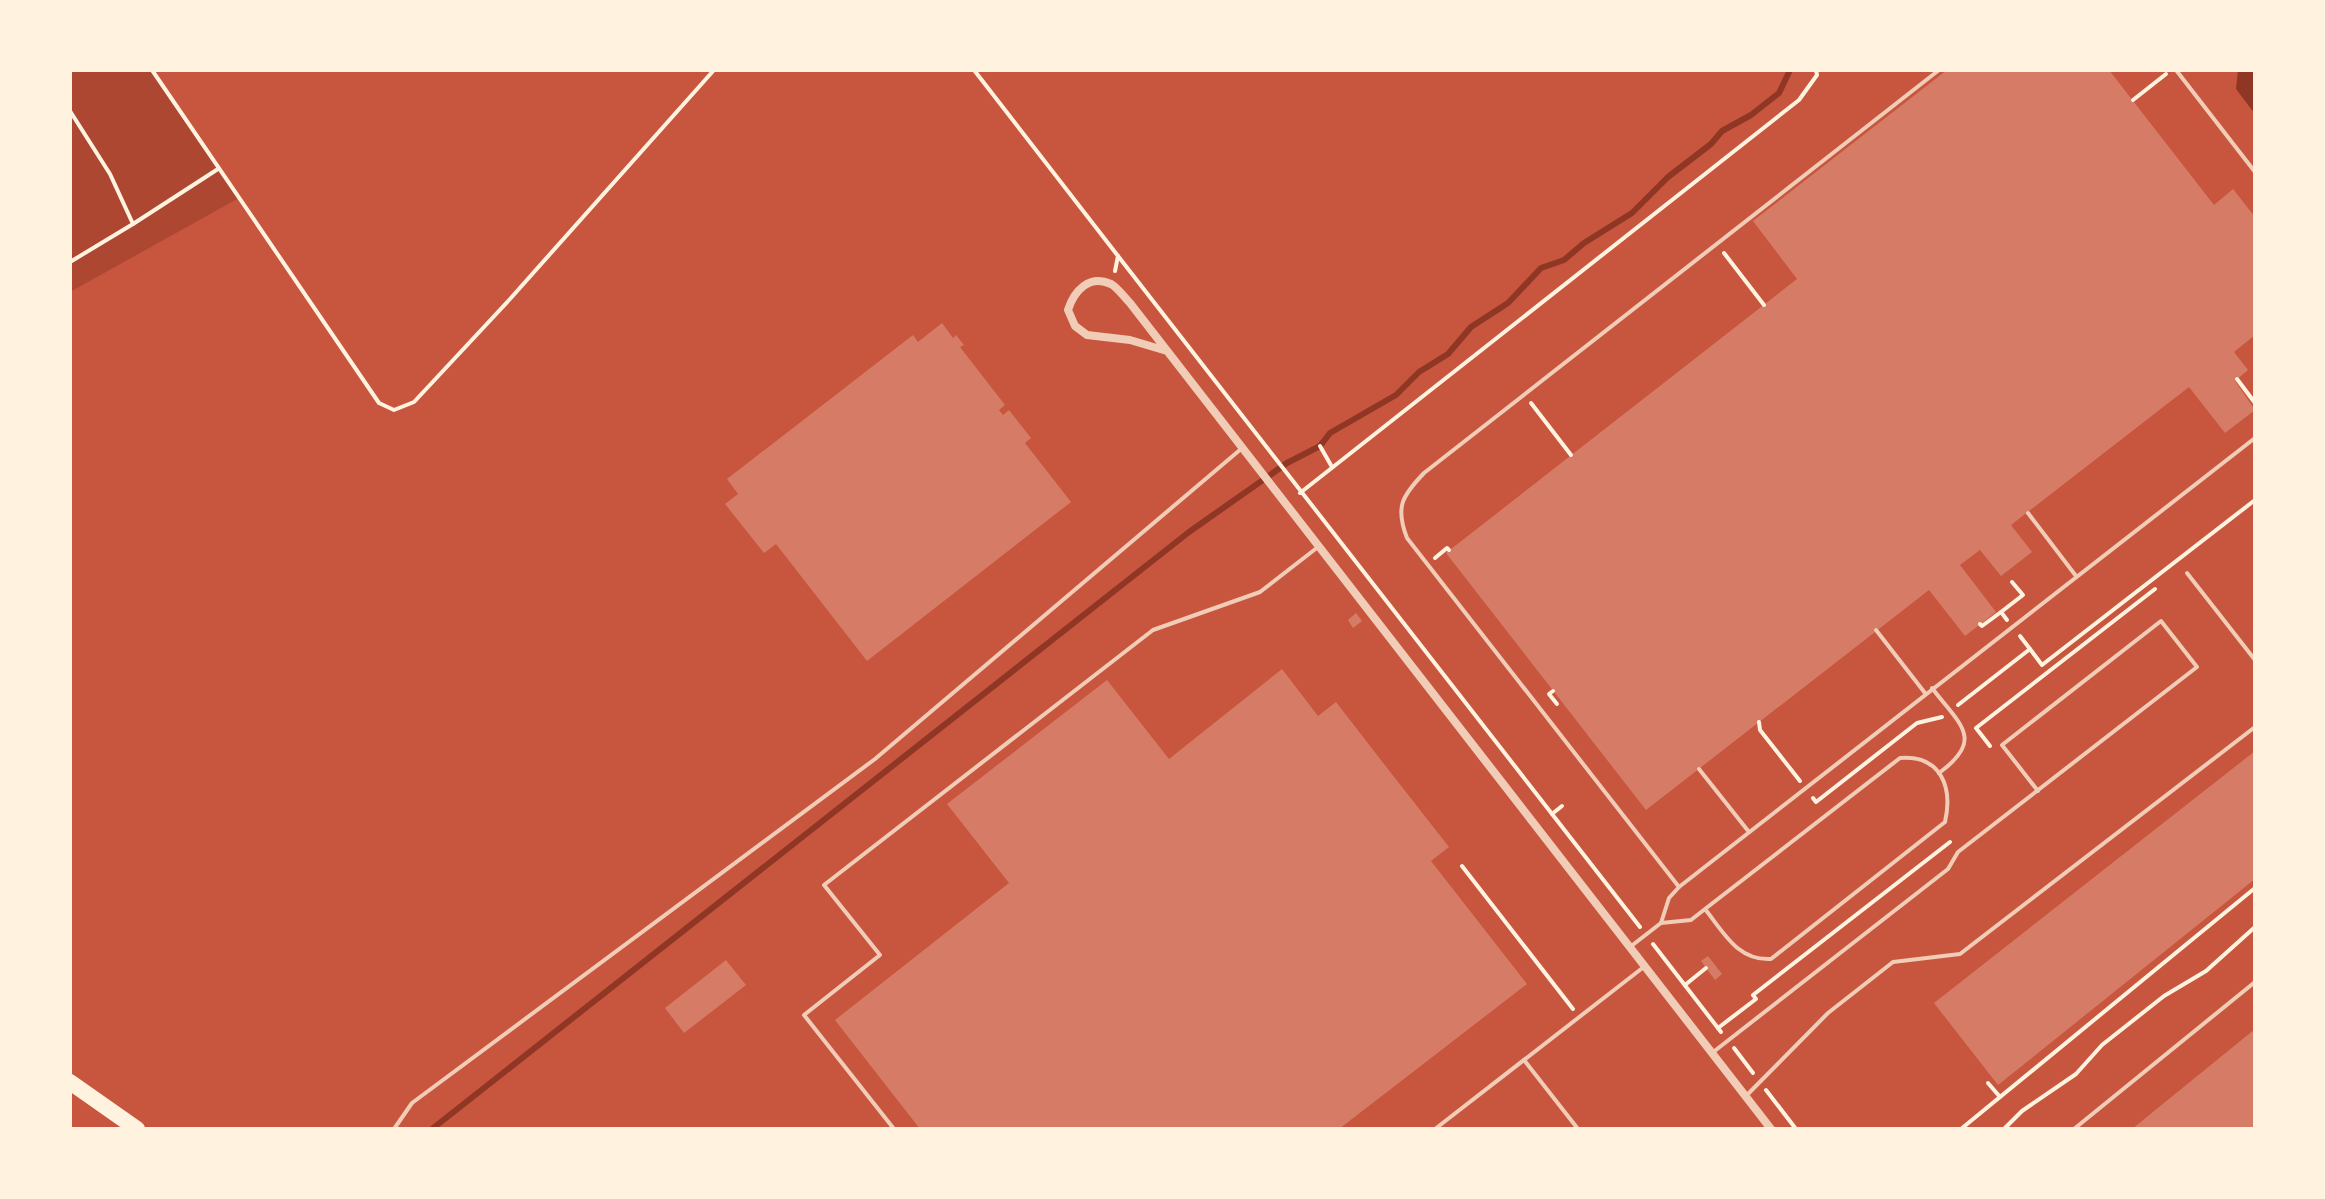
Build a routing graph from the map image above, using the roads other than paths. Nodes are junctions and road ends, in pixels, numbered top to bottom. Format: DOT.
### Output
graph roads {
  1 [pos="1939,70"];
  2 [pos="2174,70"];
  3 [pos="2255,172"];
  4 [pos="1167,351"];
  5 [pos="2255,438"];
  6 [pos="1243,447"];
  7 [pos="2028,513"];
  8 [pos="1318,547"];
  9 [pos="2187,573"];
  10 [pos="2076,576"];
  11 [pos="1876,630"];
  12 [pos="2255,660"];
  13 [pos="1932,688"];
  14 [pos="1925,693"];
  15 [pos="2255,727"];
  16 [pos="1699,769"];
  17 [pos="1939,773"];
  18 [pos="2038,791"];
  19 [pos="1749,832"];
  20 [pos="1679,887"];
  21 [pos="1705,909"];
  22 [pos="1661,923"];
  23 [pos="1630,947"];
  24 [pos="1645,966"];
  25 [pos="2255,982"];
  26 [pos="1712,1053"];
  27 [pos="1524,1060"];
  28 [pos="70,1082"];
  29 [pos="1746,1096"];
  30 [pos="137,1129"];
  31 [pos="394,1129"];
  32 [pos="894,1129"];
  33 [pos="1435,1129"];
  34 [pos="1578,1129"];
  35 [pos="1771,1129"];
  36 [pos="2074,1129"];
  1 -- 20 [label="lane"];
  2 -- 3 [label="lane"];
  4 -- 4 [label="street"];
  4 -- 6 [label="street"];
  5 -- 10 [label="lane"];
  6 -- 8 [label="street"];
  6 -- 31 [label="lane"];
  7 -- 10 [label="lane"];
  8 -- 23 [label="street"];
  8 -- 32 [label="lane"];
  9 -- 12 [label="lane"];
  10 -- 13 [label="lane"];
  11 -- 14 [label="lane"];
  13 -- 14 [label="lane"];
  13 -- 17 [label="lane"];
  14 -- 19 [label="lane"];
  15 -- 29 [label="lane"];
  16 -- 19 [label="lane"];
  17 -- 21 [label="lane"];
  17 -- 21 [label="lane"];
  18 -- 18 [label="lane"];
  18 -- 26 [label="lane"];
  19 -- 20 [label="lane"];
  20 -- 22 [label="lane"];
  21 -- 22 [label="lane"];
  22 -- 23 [label="lane"];
  23 -- 24 [label="street"];
  24 -- 26 [label="street"];
  24 -- 27 [label="lane"];
  25 -- 36 [label="lane"];
  26 -- 29 [label="street"];
  27 -- 33 [label="lane"];
  27 -- 34 [label="lane"];
  28 -- 30 [label="highway"];
  29 -- 35 [label="street"];
}
